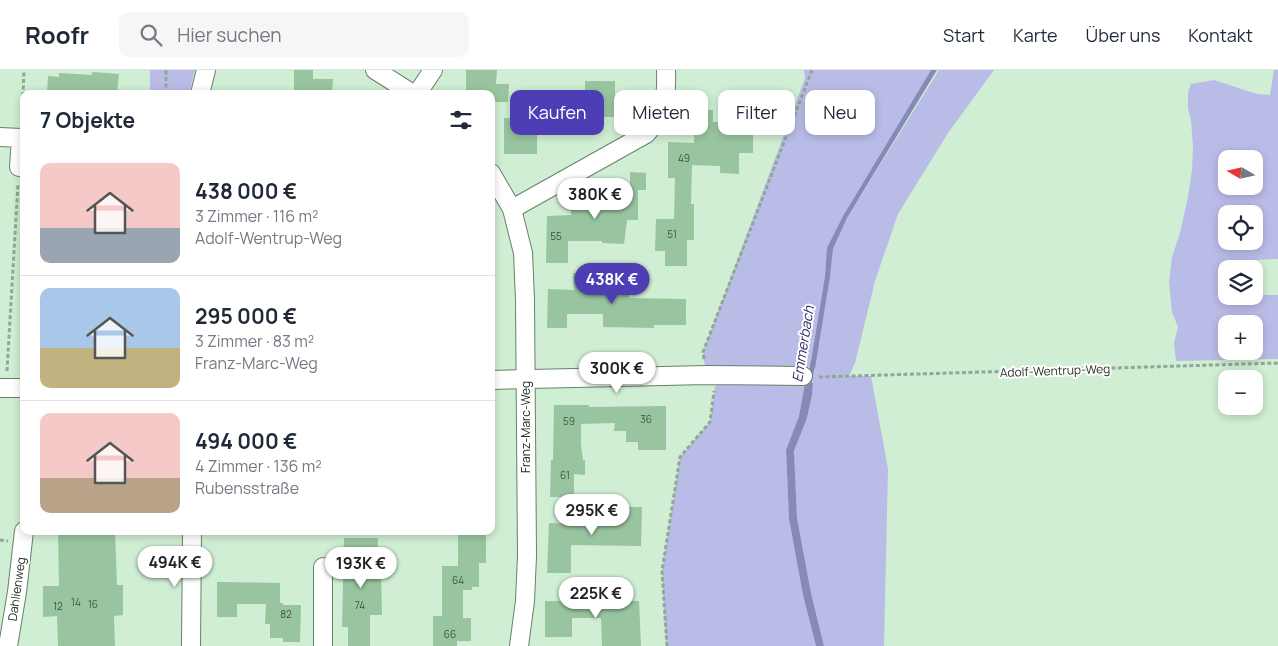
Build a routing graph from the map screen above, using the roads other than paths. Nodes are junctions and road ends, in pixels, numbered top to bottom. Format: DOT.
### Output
graph roads {
  1 [pos="206,70"];
  2 [pos="375,70"];
  3 [pos="433,70"];
  4 [pos="666,70"];
  5 [pos="201,90"];
  6 [pos="408,90"];
  7 [pos="418,90"];
  8 [pos="0,137"];
  9 [pos="20,138"];
  10 [pos="20,152"];
  11 [pos="19,167"];
  12 [pos="495,180"];
  13 [pos="512,209"];
  14 [pos="803,376"];
  15 [pos="526,379"];
  16 [pos="495,380"];
  17 [pos="3,388"];
  18 [pos="20,388"];
  19 [pos="24,535"];
  20 [pos="192,535"];
  21 [pos="323,567"];
  22 [pos="8,646"];
  23 [pos="191,646"];
  24 [pos="323,646"];
  25 [pos="519,646"];
  1 -- 5 [label="street"];
  2 -- 6 [label="street"];
  3 -- 7 [label="street"];
  4 -- 13 [label="street"];
  8 -- 9 [label="street"];
  10 -- 11 [label="street"];
  12 -- 13 [label="street, Franz-Marc-Weg"];
  13 -- 15 [label="street, Franz-Marc-Weg"];
  14 -- 15 [label="street"];
  15 -- 16 [label="street"];
  15 -- 25 [label="street, Franz-Marc-Weg"];
  17 -- 18 [label="street"];
  19 -- 22 [label="street, Dahlienweg"];
  20 -- 23 [label="street"];
  21 -- 24 [label="street"];
}
